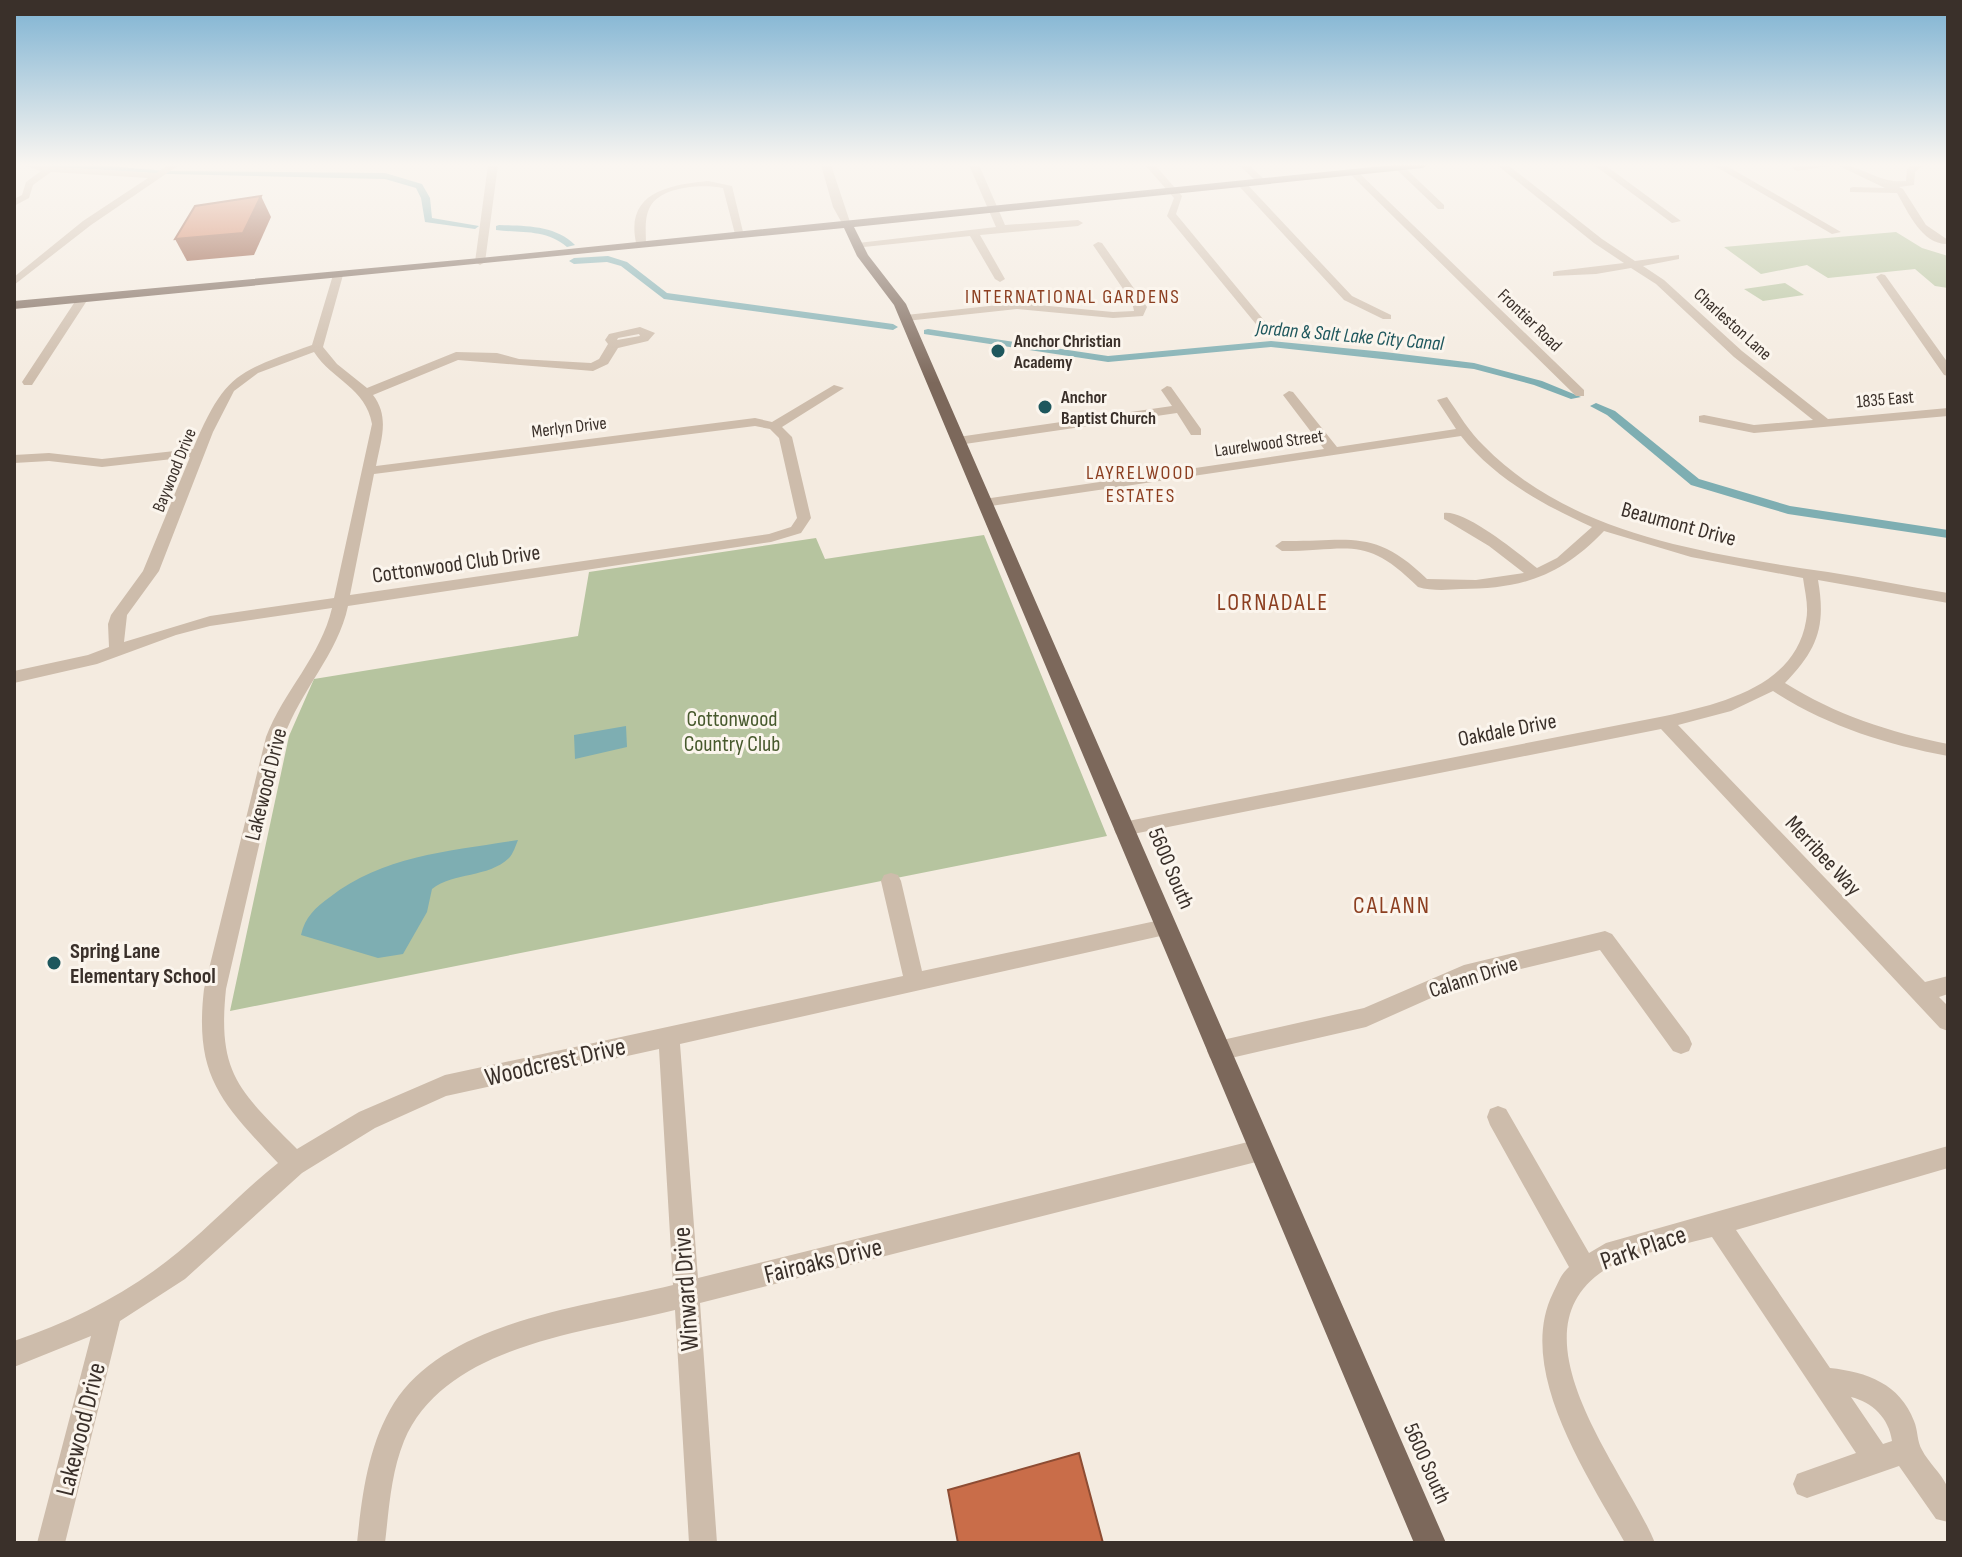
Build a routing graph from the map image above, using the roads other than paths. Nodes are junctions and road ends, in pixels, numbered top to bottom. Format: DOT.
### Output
graph roads {
  1 [pos="69,238"];
  2 [pos="483,238"];
  3 [pos="641,238"];
  4 [pos="707,238"];
  5 [pos="861,238"];
  6 [pos="932,238"];
  7 [pos="976,238"];
  8 [pos="1190,238"];
  9 [pos="1292,238"];
  10 [pos="1420,238"];
  11 [pos="1594,238"];
  12 [pos="1946,242"];
  13 [pos="1928,244"];
  14 [pos="641,245"];
  15 [pos="868,245"];
  16 [pos="1098,245"];
  17 [pos="1675,257"];
  18 [pos="480,262"];
  19 [pos="1634,265"];
  20 [pos="999,272"];
  21 [pos="1557,274"];
  22 [pos="338,275"];
  23 [pos="1881,277"];
  24 [pos="14,282"];
  25 [pos="82,299"];
  26 [pos="14,305"];
  27 [pos="1387,317"];
  28 [pos="906,318"];
  29 [pos="1264,327"];
  30 [pos="614,345"];
  31 [pos="317,347"];
  32 [pos="1948,372"];
  33 [pos="28,382"];
  34 [pos="838,388"];
  35 [pos="1167,390"];
  36 [pos="366,393"];
  37 [pos="1580,393"];
  38 [pos="1289,395"];
  39 [pos="1443,400"];
  40 [pos="1180,409"];
  41 [pos="1948,412"];
  42 [pos="1704,419"];
  43 [pos="1825,423"];
  44 [pos="774,426"];
  45 [pos="1196,432"];
  46 [pos="1464,432"];
  47 [pos="958,441"];
  48 [pos="200,452"];
  49 [pos="1334,452"];
  50 [pos="14,459"];
  51 [pos="368,471"];
  52 [pos="984,503"];
  53 [pos="1449,516"];
  54 [pos="1602,525"];
  55 [pos="1282,546"];
  56 [pos="1536,575"];
  57 [pos="1810,575"];
  58 [pos="1948,598"];
  59 [pos="341,602"];
  60 [pos="118,651"];
  61 [pos="14,677"];
  62 [pos="1775,684"];
  63 [pos="1665,722"];
  64 [pos="1948,750"];
  65 [pos="1123,829"];
  66 [pos="891,881"];
  67 [pos="1165,927"];
  68 [pos="914,980"];
  69 [pos="1948,985"];
  70 [pos="1921,992"];
  71 [pos="1948,1021"];
  72 [pos="669,1035"];
  73 [pos="1681,1044"];
  74 [pos="1218,1051"];
  75 [pos="1498,1117"];
  76 [pos="1260,1150"];
  77 [pos="1948,1157"];
  78 [pos="295,1164"];
  79 [pos="1717,1223"];
  80 [pos="1584,1269"];
  81 [pos="686,1294"];
  82 [pos="109,1315"];
  83 [pos="14,1354"];
  84 [pos="1824,1380"];
  85 [pos="1905,1450"];
  86 [pos="1877,1460"];
  87 [pos="1807,1484"];
  88 [pos="1946,1509"];
  89 [pos="51,1543"];
  90 [pos="371,1543"];
  91 [pos="703,1543"];
  92 [pos="1430,1543"];
  93 [pos="1641,1543"];
  1 -- 24 [label="street"];
  2 -- 18 [label="street"];
  3 -- 14 [label="street"];
  4 -- 14 [label="main road"];
  5 -- 15 [label="main road, 5600 South"];
  6 -- 15 [label="street"];
  7 -- 20 [label="street"];
  8 -- 29 [label="street"];
  9 -- 27 [label="street"];
  10 -- 37 [label="street, Frontier Road"];
  11 -- 19 [label="street, Charleston Lane"];
  12 -- 13 [label="street"];
  14 -- 18 [label="main road"];
  15 -- 28 [label="main road, 5600 South"];
  16 -- 28 [label="street"];
  17 -- 19 [label="street"];
  18 -- 22 [label="main road"];
  19 -- 21 [label="street"];
  19 -- 43 [label="street, Charleston Lane"];
  22 -- 25 [label="main road"];
  22 -- 31 [label="street"];
  23 -- 32 [label="street"];
  25 -- 26 [label="main road"];
  25 -- 33 [label="street"];
  28 -- 47 [label="main road, 5600 South"];
  30 -- 36 [label="street"];
  31 -- 36 [label="street"];
  31 -- 48 [label="street, Baywood Drive"];
  34 -- 44 [label="street"];
  35 -- 40 [label="street"];
  36 -- 51 [label="street, Lakewood Drive"];
  38 -- 49 [label="street"];
  39 -- 46 [label="street, Beaumont Drive"];
  40 -- 45 [label="street"];
  40 -- 47 [label="street"];
  41 -- 43 [label="street, 1835 East"];
  42 -- 43 [label="street, 1835 East"];
  44 -- 51 [label="street, Merlyn Drive"];
  44 -- 59 [label="street, Cottonwood Club Drive"];
  46 -- 49 [label="street, Laurelwood Street"];
  46 -- 54 [label="street, Beaumont Drive"];
  47 -- 52 [label="main road, 5600 South"];
  48 -- 50 [label="street"];
  48 -- 60 [label="street, Baywood Drive"];
  49 -- 52 [label="street, Laurelwood Street"];
  51 -- 59 [label="street, Lakewood Drive"];
  52 -- 65 [label="main road, 5600 South"];
  53 -- 56 [label="street"];
  54 -- 56 [label="street"];
  54 -- 57 [label="street, Beaumont Drive"];
  55 -- 56 [label="street"];
  57 -- 58 [label="street, Beaumont Drive"];
  57 -- 62 [label="street, Oakdale Drive"];
  59 -- 60 [label="street, Cottonwood Club Drive"];
  59 -- 78 [label="street, Lakewood Drive"];
  60 -- 61 [label="street, Cottonwood Club Drive"];
  62 -- 63 [label="street, Oakdale Drive"];
  62 -- 64 [label="street"];
  63 -- 65 [label="street, Oakdale Drive"];
  63 -- 70 [label="street, Merribee Way"];
  65 -- 67 [label="main road, 5600 South"];
  66 -- 68 [label="street"];
  67 -- 68 [label="street, Woodcrest Drive"];
  67 -- 74 [label="main road, 5600 South"];
  68 -- 72 [label="street, Woodcrest Drive"];
  69 -- 70 [label="street"];
  70 -- 71 [label="street, Merribee Way"];
  72 -- 78 [label="street, Woodcrest Drive"];
  72 -- 81 [label="street, Winward Drive"];
  73 -- 74 [label="street, Calann Drive"];
  74 -- 76 [label="main road, 5600 South"];
  75 -- 80 [label="street"];
  76 -- 81 [label="street, Fairoaks Drive"];
  76 -- 92 [label="main road, 5600 South"];
  77 -- 79 [label="street, Park Place"];
  78 -- 82 [label="street, Woodcrest Drive"];
  79 -- 80 [label="street, Park Place"];
  79 -- 84 [label="street"];
  80 -- 93 [label="street, Park Place"];
  81 -- 90 [label="street, Fairoaks Drive"];
  81 -- 91 [label="street, Winward Drive"];
  82 -- 83 [label="street, Woodcrest Drive"];
  82 -- 89 [label="street, Lakewood Drive"];
  84 -- 85 [label="street"];
  84 -- 86 [label="street"];
  85 -- 86 [label="street"];
  85 -- 88 [label="street"];
  86 -- 87 [label="street"];
}
